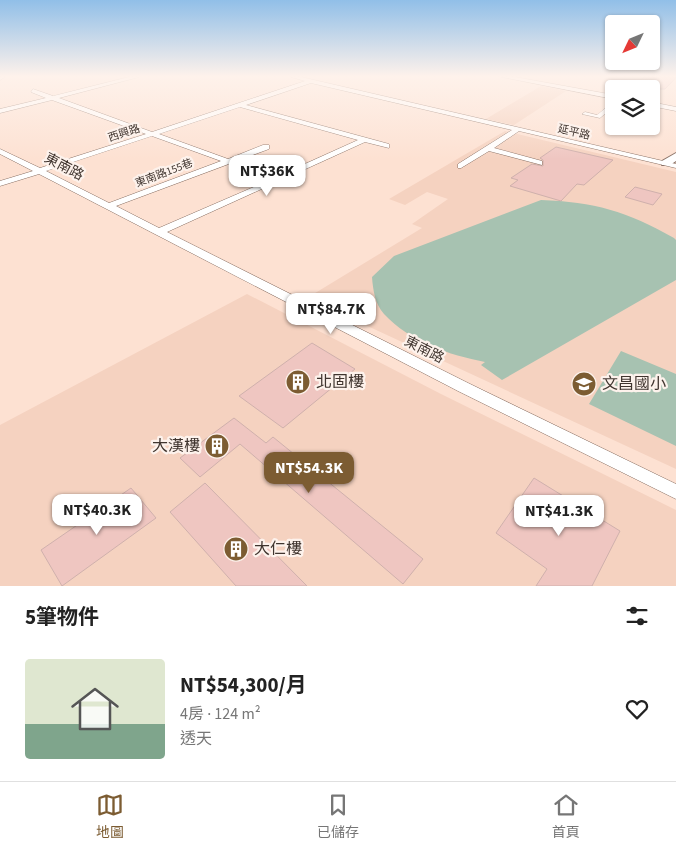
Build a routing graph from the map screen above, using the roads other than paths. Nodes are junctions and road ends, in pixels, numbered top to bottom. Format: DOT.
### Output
graph roads {
  1 [pos="27,104"];
  2 [pos="70,104"];
  3 [pos="409,104"];
  4 [pos="240,105"];
  5 [pos="660,106"];
  6 [pos="676,109"];
  7 [pos="0,111"];
  8 [pos="605,111"];
  9 [pos="585,114"];
  10 [pos="518,129"];
  11 [pos="154,134"];
  12 [pos="365,140"];
  13 [pos="386,146"];
  14 [pos="266,147"];
  15 [pos="488,149"];
  16 [pos="0,151"];
  17 [pos="676,156"];
  18 [pos="228,161"];
  19 [pos="539,162"];
  20 [pos="671,165"];
  21 [pos="461,166"];
  22 [pos="253,170"];
  23 [pos="40,171"];
  24 [pos="278,180"];
  25 [pos="0,184"];
  26 [pos="108,206"];
  27 [pos="159,232"];
  28 [pos="676,492"];
  1 -- 7 [label="street"];
  2 -- 11 [label="street"];
  3 -- 10 [label="street, 延平路"];
  4 -- 11 [label="street, 西興路"];
  4 -- 12 [label="street"];
  5 -- 6 [label="street"];
  8 -- 9 [label="street"];
  10 -- 15 [label="street"];
  10 -- 20 [label="street, 延平路"];
  11 -- 18 [label="street"];
  11 -- 23 [label="street, 西興路"];
  12 -- 13 [label="street"];
  12 -- 24 [label="street"];
  14 -- 18 [label="street, 東南路155巷"];
  15 -- 19 [label="street"];
  15 -- 21 [label="street"];
  16 -- 23 [label="street, 東南路"];
  17 -- 20 [label="street"];
  18 -- 26 [label="street, 東南路155巷"];
  22 -- 24 [label="street"];
  23 -- 25 [label="street, 西興路"];
  23 -- 26 [label="street, 東南路"];
  24 -- 27 [label="street"];
  26 -- 27 [label="street, 東南路"];
  27 -- 28 [label="street, 東南路"];
}
